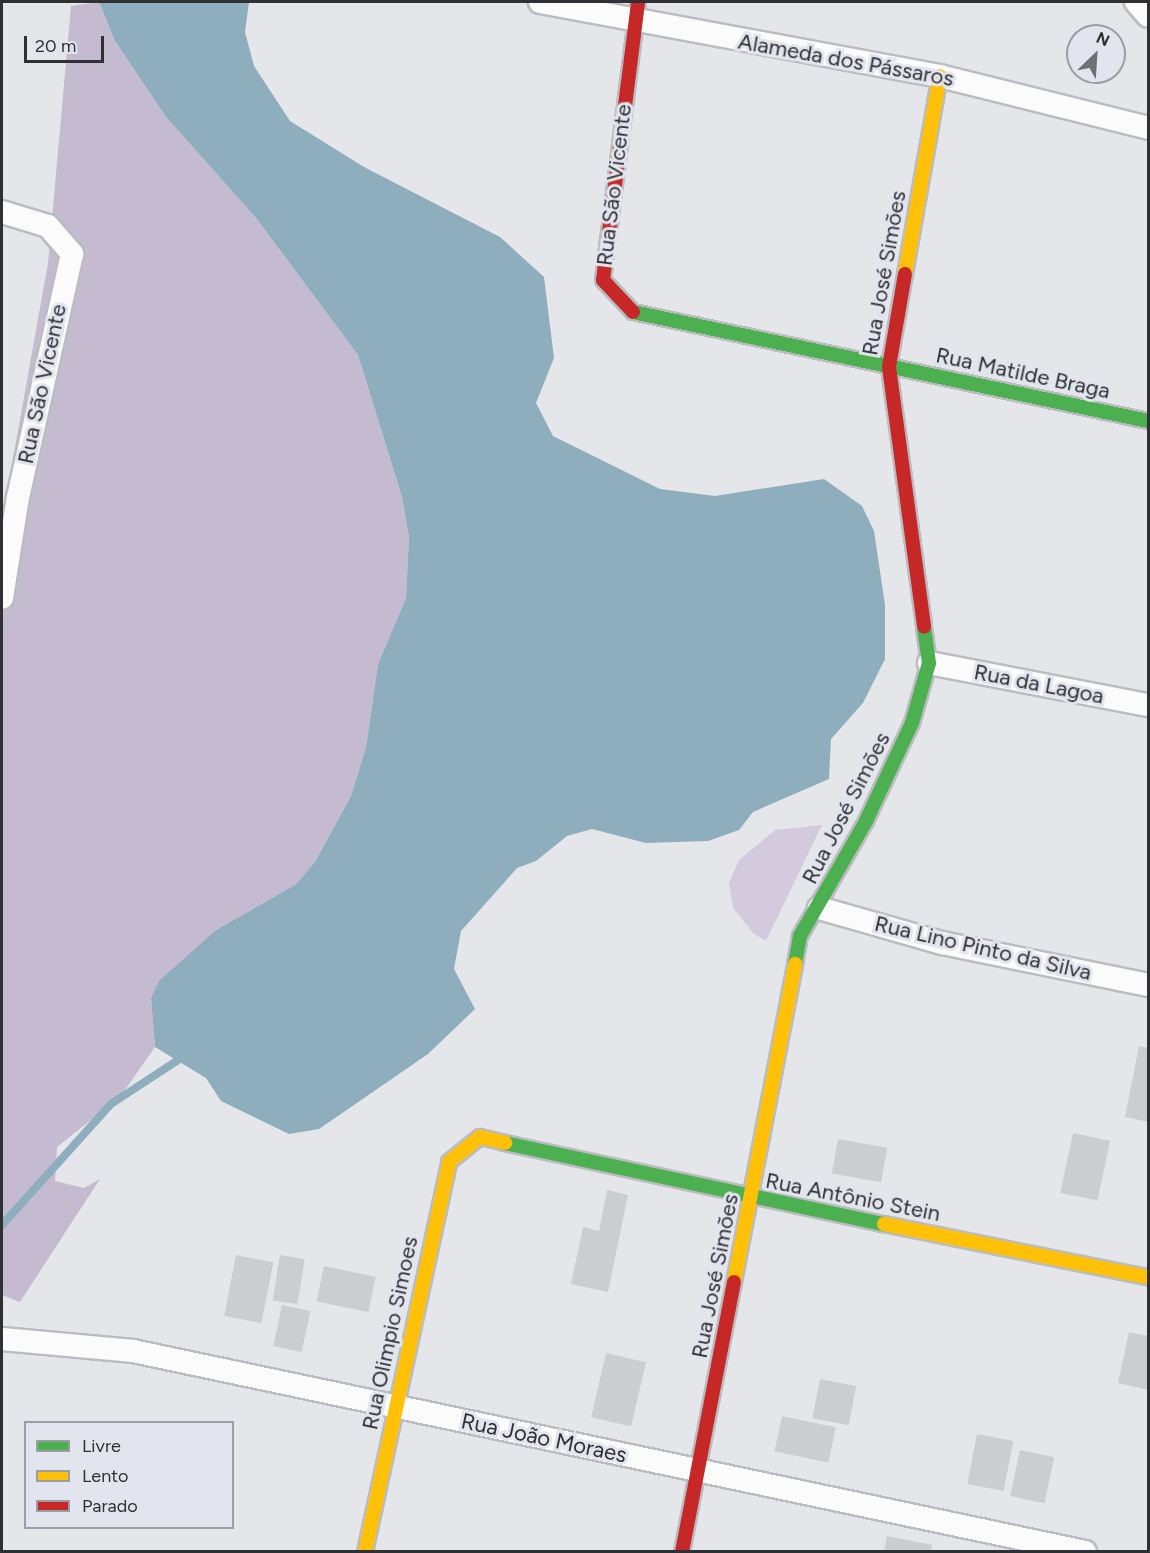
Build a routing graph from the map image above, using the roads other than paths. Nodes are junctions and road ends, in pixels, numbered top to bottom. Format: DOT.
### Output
graph roads {
  1 [pos="540,2"];
  2 [pos="1136,2"];
  3 [pos="636,11"];
  4 [pos="1149,16"];
  5 [pos="940,76"];
  6 [pos="1149,128"];
  7 [pos="2,212"];
  8 [pos="889,367"];
  9 [pos="1149,421"];
  10 [pos="10,495"];
  11 [pos="2,598"];
  12 [pos="929,663"];
  13 [pos="1149,705"];
  14 [pos="819,908"];
  15 [pos="1149,985"];
  16 [pos="480,1137"];
  17 [pos="752,1198"];
  18 [pos="1149,1277"];
  19 [pos="2,1339"];
  20 [pos="395,1406"];
  21 [pos="698,1470"];
  22 [pos="365,1551"];
  23 [pos="682,1551"];
  24 [pos="1085,1551"];
  1 -- 3 [label="street, Alameda dos Pássaros"];
  2 -- 4 [label="street"];
  3 -- 5 [label="street, Alameda dos Pássaros"];
  3 -- 8 [label="street, Rua São Vicente"];
  5 -- 6 [label="street, Alameda dos Pássaros"];
  5 -- 8 [label="street, Rua José Simões"];
  7 -- 10 [label="street, Rua São Vicente"];
  8 -- 9 [label="street, Rua Matilde Braga"];
  8 -- 12 [label="street, Rua José Simões"];
  10 -- 11 [label="street, Rua São Vicente"];
  12 -- 13 [label="street, Rua da Lagoa"];
  12 -- 14 [label="street, Rua José Simões"];
  14 -- 15 [label="street, Rua Lino Pinto da Silva"];
  14 -- 17 [label="street, Rua José Simões"];
  16 -- 17 [label="street, Rua Antônio Stein"];
  16 -- 20 [label="street, Rua Olimpio Simoes"];
  17 -- 18 [label="street, Rua Antônio Stein"];
  17 -- 21 [label="street, Rua José Simões"];
  19 -- 20 [label="street, Rua João Moraes"];
  20 -- 21 [label="street, Rua João Moraes"];
  20 -- 22 [label="street, Rua Olimpio Simoes"];
  21 -- 23 [label="street, Rua José Simões"];
  21 -- 24 [label="street, Rua João Moraes"];
}
